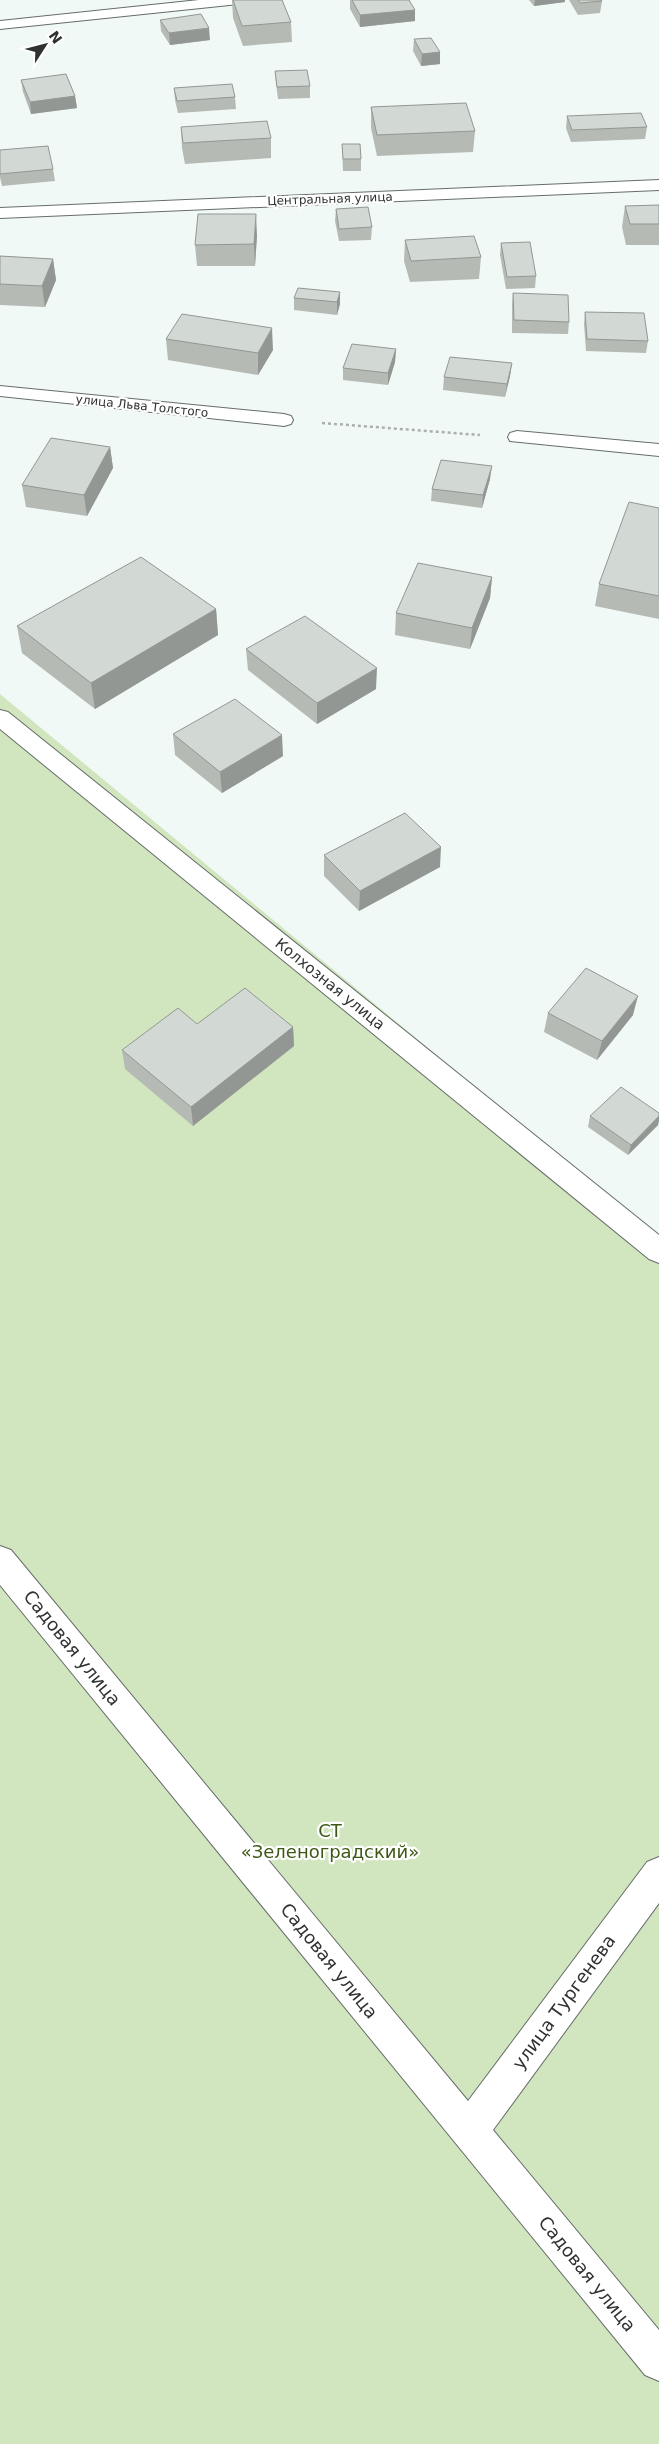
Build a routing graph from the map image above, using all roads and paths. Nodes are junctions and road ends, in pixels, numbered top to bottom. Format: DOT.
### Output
graph roads {
  1 [pos="239,0"];
  2 [pos="0,25"];
  3 [pos="659,186"];
  4 [pos="0,213"];
  5 [pos="0,391"];
  6 [pos="284,420"];
  7 [pos="517,437"];
  8 [pos="659,450"];
  9 [pos="0,717"];
  10 [pos="659,1251"];
  11 [pos="0,1561"];
  12 [pos="659,1874"];
  13 [pos="470,2131"];
  14 [pos="659,2361"];
  1 -- 2 [label="street"];
  3 -- 4 [label="street, Центральная улица"];
  5 -- 6 [label="street, улица Льва Толстого"];
  6 -- 7 [label="path"];
  7 -- 8 [label="street"];
  9 -- 10 [label="street, Колхозная улица"];
  11 -- 13 [label="street, Садовая улица"];
  12 -- 13 [label="street, улица Тургенева"];
  13 -- 14 [label="street, Садовая улица"];
}
